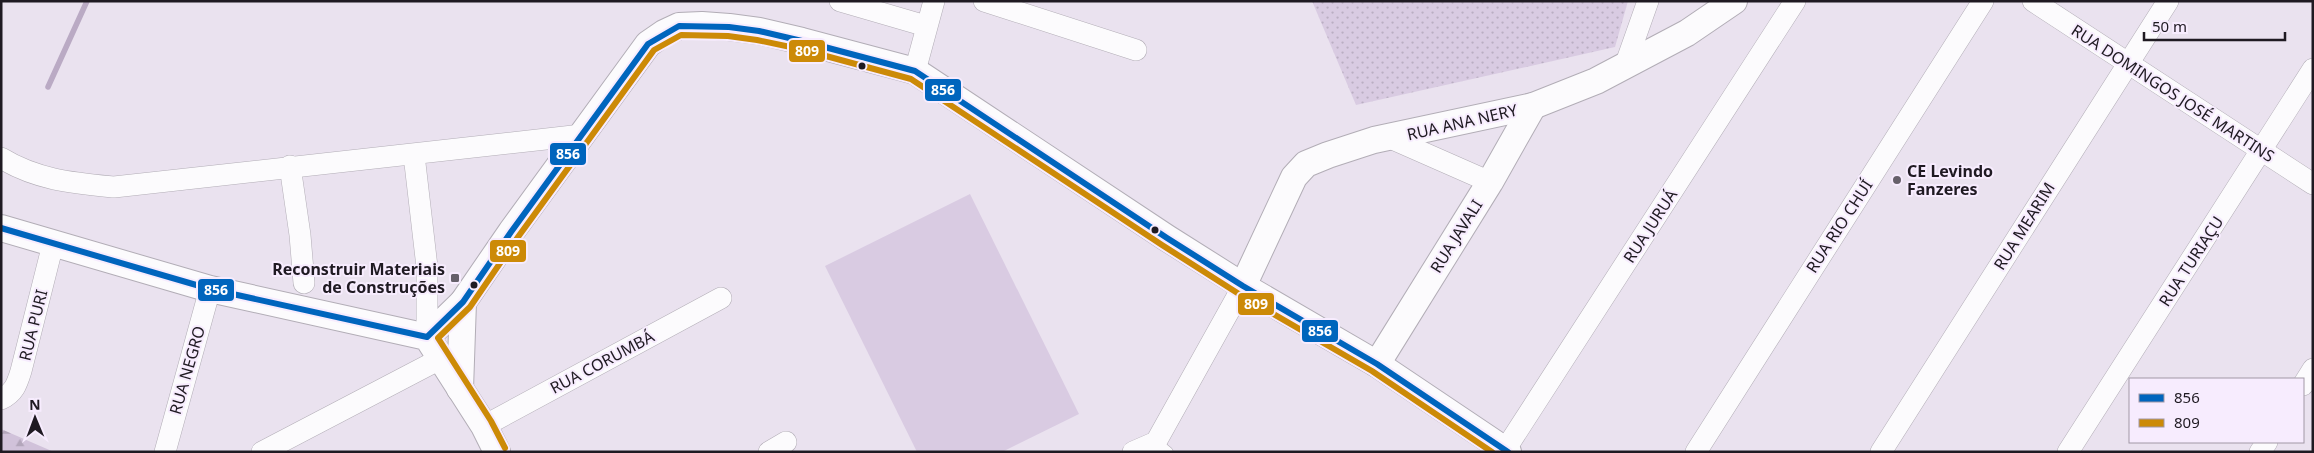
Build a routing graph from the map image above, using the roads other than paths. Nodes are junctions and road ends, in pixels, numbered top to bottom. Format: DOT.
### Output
graph roads {
  1 [pos="840,1"];
  2 [pos="934,1"];
  3 [pos="984,1"];
  4 [pos="1648,1"];
  5 [pos="1734,1"];
  6 [pos="1795,1"];
  7 [pos="1983,1"];
  8 [pos="2033,1"];
  9 [pos="2168,1"];
  10 [pos="926,26"];
  11 [pos="1136,50"];
  12 [pos="2128,62"];
  13 [pos="1625,66"];
  14 [pos="2313,69"];
  15 [pos="915,71"];
  16 [pos="1533,106"];
  17 [pos="582,135"];
  18 [pos="1390,138"];
  19 [pos="2261,151"];
  20 [pos="414,155"];
  21 [pos="1,158"];
  22 [pos="290,166"];
  23 [pos="1490,182"];
  24 [pos="2313,184"];
  25 [pos="1,228"];
  26 [pos="53,244"];
  27 [pos="304,283"];
  28 [pos="1243,286"];
  29 [pos="210,289"];
  30 [pos="721,298"];
  31 [pos="463,302"];
  32 [pos="433,348"];
  33 [pos="1377,364"];
  34 [pos="2313,369"];
  35 [pos="2304,383"];
  36 [pos="460,389"];
  37 [pos="1,399"];
  38 [pos="484,426"];
  39 [pos="1162,447"];
  40 [pos="1506,451"];
  41 [pos="165,452"];
  42 [pos="262,452"];
  43 [pos="497,452"];
  44 [pos="1133,452"];
  45 [pos="1696,452"];
  46 [pos="1881,452"];
  47 [pos="2068,452"];
  1 -- 10 [label="street"];
  2 -- 10 [label="street"];
  3 -- 11 [label="street"];
  4 -- 13 [label="street"];
  5 -- 13 [label="street, RUA ANA NERY"];
  6 -- 40 [label="street, RUA JURUÁ"];
  7 -- 45 [label="street, RUA RIO CHUÍ"];
  8 -- 12 [label="street, RUA DOMINGOS JOSÉ MARTINS"];
  9 -- 12 [label="street, RUA MEARIM"];
  10 -- 15 [label="street"];
  12 -- 19 [label="street, RUA DOMINGOS JOSÉ MARTINS"];
  12 -- 46 [label="street, RUA MEARIM"];
  13 -- 16 [label="street, RUA ANA NERY"];
  14 -- 19 [label="street, RUA TURIAÇU"];
  15 -- 17 [label="street"];
  15 -- 28 [label="street"];
  16 -- 18 [label="street, RUA ANA NERY"];
  16 -- 23 [label="street, RUA JAVALI"];
  17 -- 20 [label="street"];
  17 -- 31 [label="street"];
  18 -- 23 [label="street"];
  18 -- 28 [label="street, RUA ANA NERY"];
  19 -- 24 [label="street, RUA DOMINGOS JOSÉ MARTINS"];
  19 -- 47 [label="street, RUA TURIAÇU"];
  20 -- 22 [label="street"];
  20 -- 32 [label="street"];
  21 -- 22 [label="street"];
  22 -- 27 [label="street"];
  23 -- 33 [label="street, RUA JAVALI"];
  25 -- 26 [label="street"];
  26 -- 29 [label="street"];
  26 -- 37 [label="street, RUA PURI"];
  28 -- 33 [label="street"];
  28 -- 39 [label="street"];
  29 -- 32 [label="street"];
  29 -- 41 [label="street, RUA NEGRO"];
  30 -- 38 [label="street, RUA CORUMBÁ"];
  31 -- 32 [label="street"];
  31 -- 36 [label="street"];
  32 -- 36 [label="street"];
  32 -- 42 [label="street"];
  33 -- 40 [label="street"];
  34 -- 35 [label="street"];
  36 -- 38 [label="street"];
  38 -- 43 [label="street"];
  39 -- 44 [label="street"];
}
